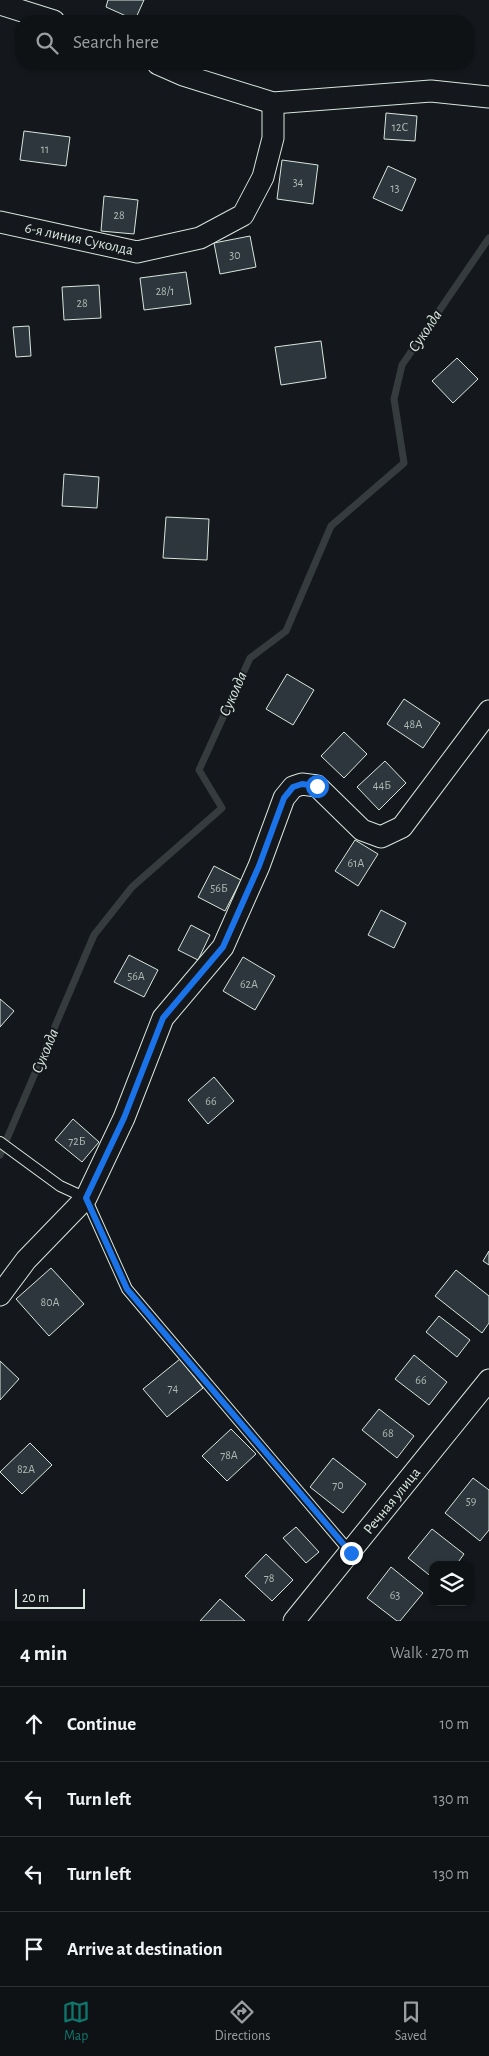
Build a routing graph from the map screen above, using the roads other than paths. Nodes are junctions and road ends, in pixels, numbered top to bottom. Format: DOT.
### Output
graph roads {
  1 [pos="0,4"];
  2 [pos="35,15"];
  3 [pos="172,70"];
  4 [pos="489,97"];
  5 [pos="273,103"];
  6 [pos="0,222"];
  7 [pos="489,711"];
  8 [pos="0,1142"];
  9 [pos="86,1198"];
  10 [pos="0,1295"];
  11 [pos="489,1380"];
  12 [pos="351,1553"];
  13 [pos="294,1621"];
  1 -- 2 [label="street"];
  3 -- 5 [label="street"];
  4 -- 5 [label="street"];
  5 -- 6 [label="street, 6-я линия Суколда"];
  7 -- 9 [label="street"];
  8 -- 9 [label="lane"];
  9 -- 10 [label="street"];
  9 -- 12 [label="lane"];
  11 -- 12 [label="street, Речная улица"];
  12 -- 13 [label="street, Речная улица"];
}
